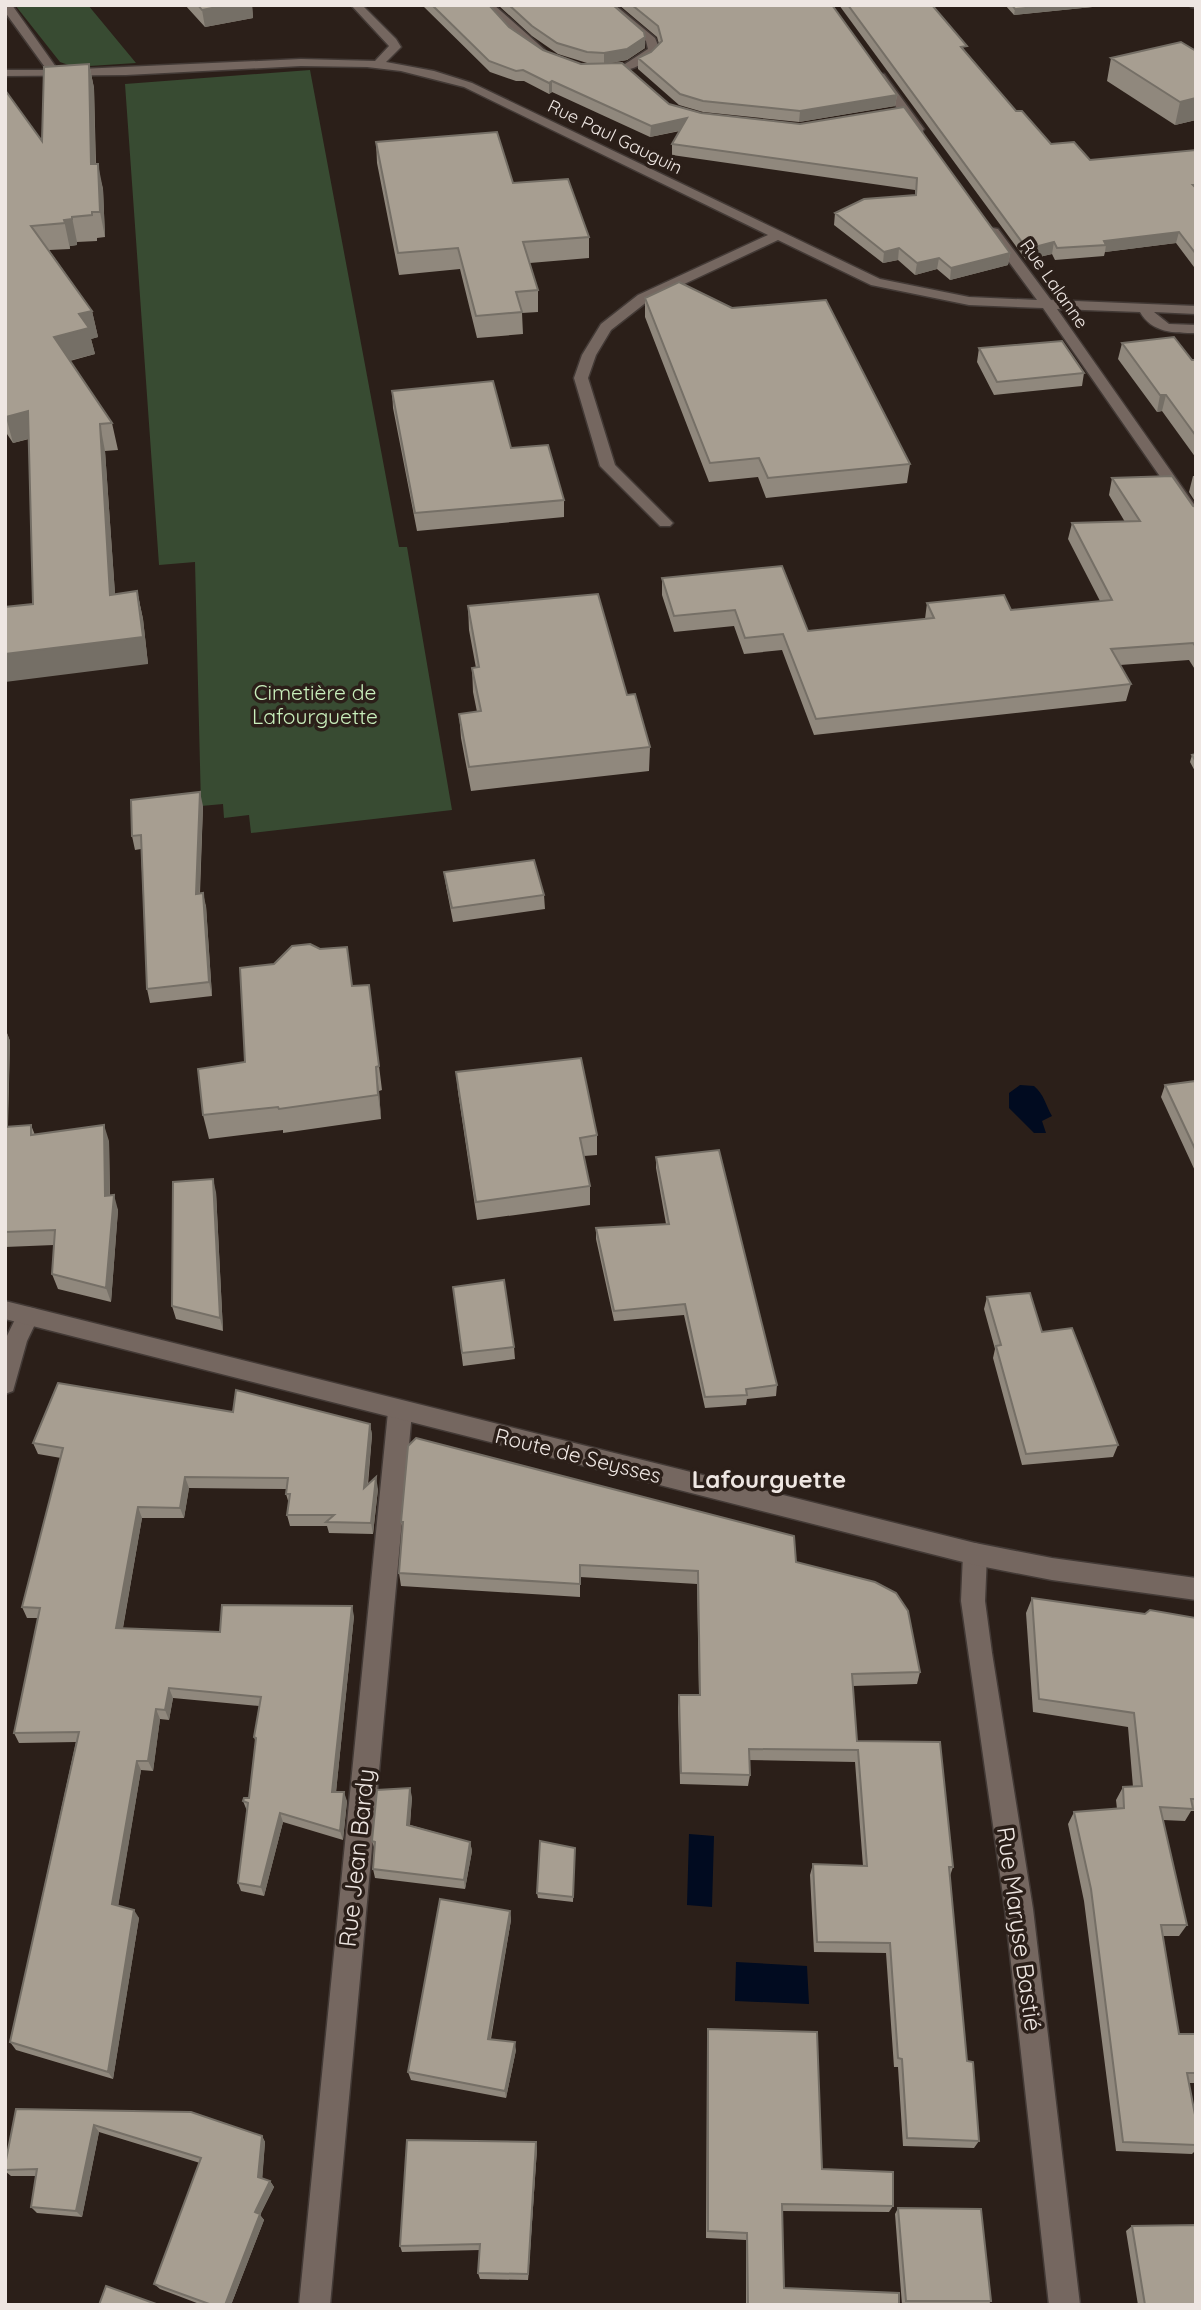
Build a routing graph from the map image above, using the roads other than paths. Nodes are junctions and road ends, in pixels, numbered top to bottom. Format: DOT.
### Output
graph roads {
  1 [pos="6,5"];
  2 [pos="356,5"];
  3 [pos="487,5"];
  4 [pos="608,5"];
  5 [pos="550,61"];
  6 [pos="379,62"];
  7 [pos="875,69"];
  8 [pos="583,71"];
  9 [pos="5,73"];
  10 [pos="53,74"];
  11 [pos="929,144"];
  12 [pos="985,221"];
  13 [pos="776,236"];
  14 [pos="1048,305"];
  15 [pos="1145,308"];
  16 [pos="1196,310"];
  17 [pos="1196,329"];
  18 [pos="1196,518"];
  19 [pos="665,523"];
  20 [pos="16,1313"];
  21 [pos="5,1384"];
  22 [pos="400,1412"];
  23 [pos="975,1555"];
  24 [pos="1196,1589"];
  25 [pos="314,2305"];
  26 [pos="1065,2305"];
  1 -- 10 [label="street"];
  2 -- 6 [label="street"];
  3 -- 5 [label="street"];
  4 -- 8 [label="street"];
  6 -- 10 [label="street, Rue Paul Gauguin"];
  6 -- 13 [label="street, Rue Paul Gauguin"];
  7 -- 11 [label="street"];
  9 -- 10 [label="street, Rue Paul Gauguin"];
  12 -- 14 [label="street, Rue Lalanne"];
  13 -- 14 [label="street, Rue Paul Gauguin"];
  13 -- 19 [label="street"];
  14 -- 15 [label="street, Rue Paul Gauguin"];
  14 -- 18 [label="street, Rue Lalanne"];
  15 -- 16 [label="street, Rue Paul Gauguin"];
  15 -- 17 [label="street"];
  20 -- 21 [label="street"];
  20 -- 22 [label="street, Route de Seysses"];
  22 -- 23 [label="street, Route de Seysses"];
  22 -- 25 [label="street, Rue Jean Bardy"];
  23 -- 24 [label="street, Route de Seysses"];
  23 -- 26 [label="street, Rue Maryse Bastié"];
}
